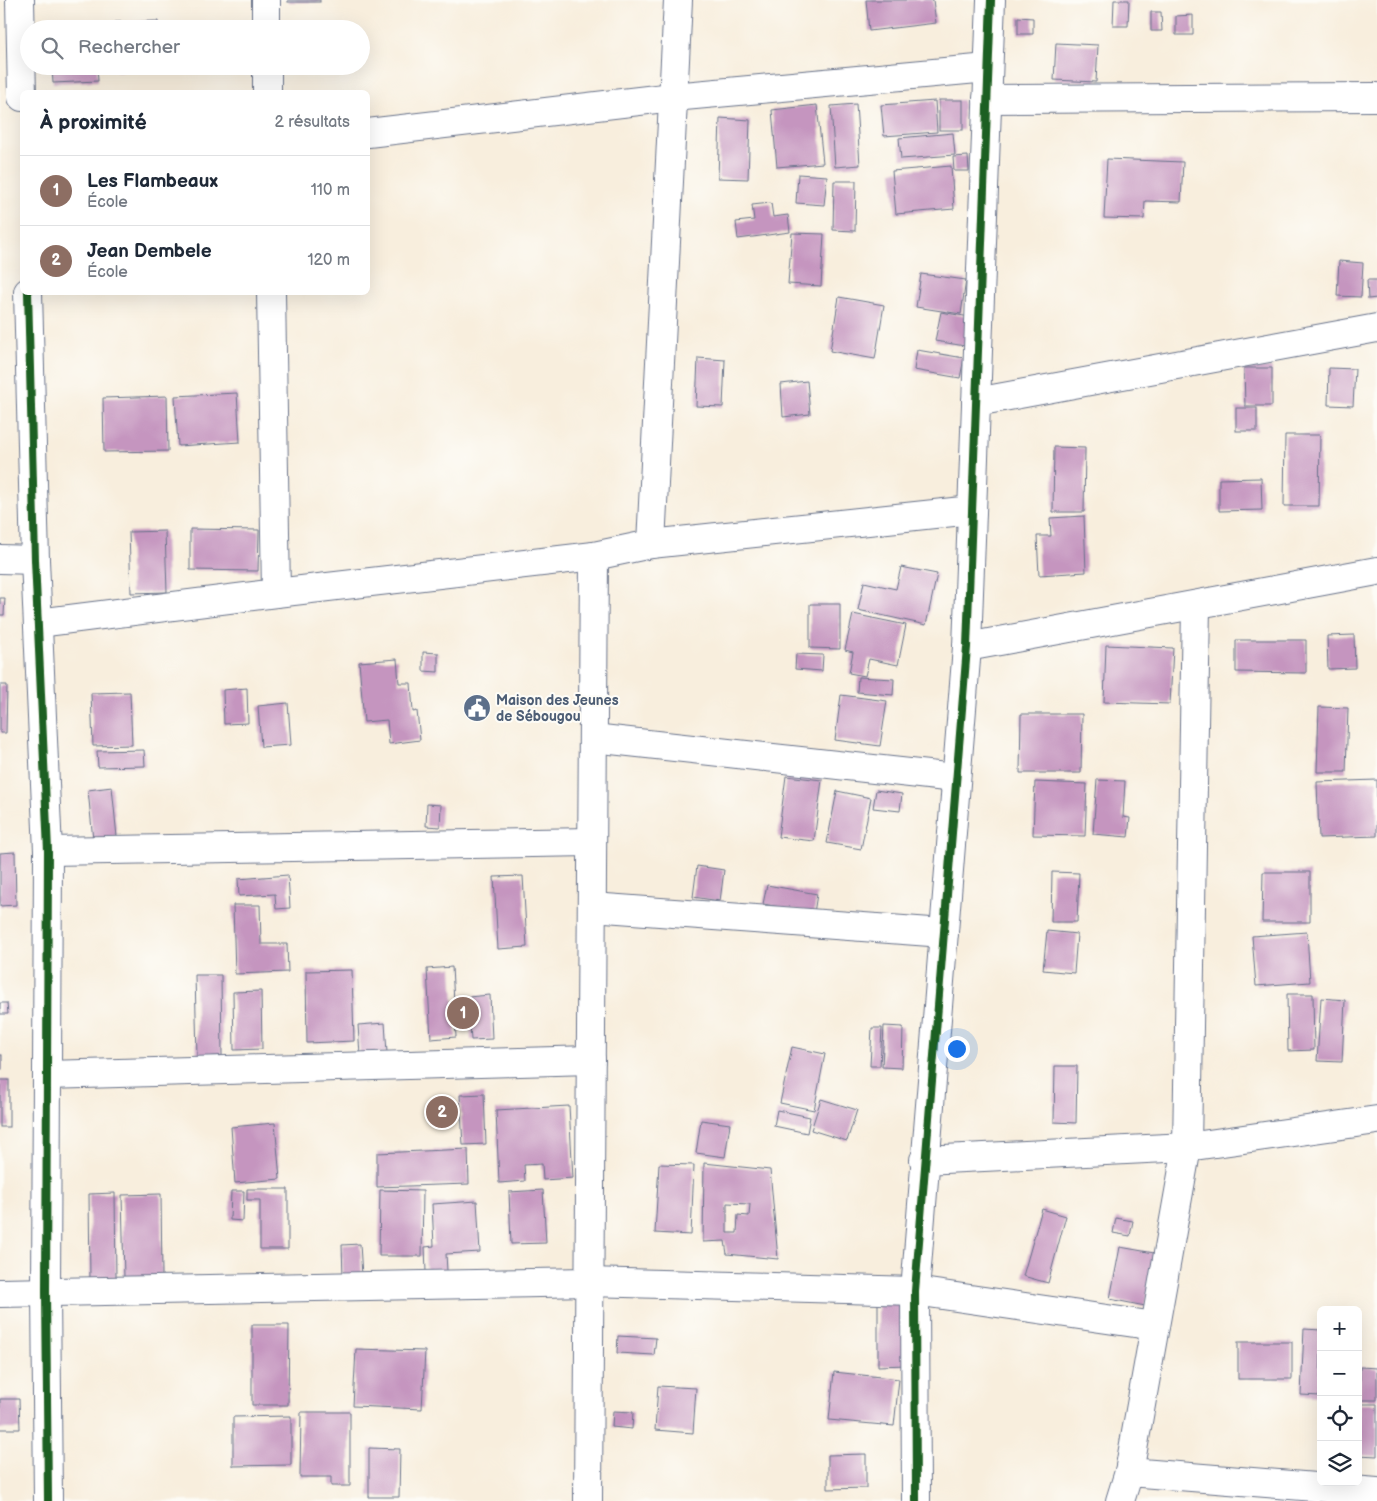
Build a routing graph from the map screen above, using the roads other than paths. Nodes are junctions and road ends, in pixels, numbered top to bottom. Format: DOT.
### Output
graph roads {
  1 [pos="266,0"];
  2 [pos="678,0"];
  3 [pos="991,0"];
  4 [pos="14,12"];
  5 [pos="266,20"];
  6 [pos="988,68"];
  7 [pos="267,75"];
  8 [pos="21,90"];
  9 [pos="267,90"];
  10 [pos="673,97"];
  11 [pos="1377,97"];
  12 [pos="987,99"];
  13 [pos="370,133"];
  14 [pos="28,295"];
  15 [pos="271,295"];
  16 [pos="1377,328"];
  17 [pos="976,402"];
  18 [pos="972,510"];
  19 [pos="651,544"];
  20 [pos="594,556"];
  21 [pos="0,559"];
  22 [pos="34,560"];
  23 [pos="1377,571"];
  24 [pos="276,594"];
  25 [pos="1196,605"];
  26 [pos="38,624"];
  27 [pos="967,647"];
  28 [pos="593,738"];
  29 [pos="955,778"];
  30 [pos="592,842"];
  31 [pos="48,851"];
  32 [pos="592,907"];
  33 [pos="944,933"];
  34 [pos="591,1060"];
  35 [pos="47,1075"];
  36 [pos="1377,1120"];
  37 [pos="1188,1146"];
  38 [pos="924,1160"];
  39 [pos="590,1282"];
  40 [pos="914,1291"];
  41 [pos="46,1292"];
  42 [pos="0,1293"];
  43 [pos="1155,1326"];
  44 [pos="1129,1472"];
  45 [pos="1377,1492"];
  46 [pos="48,1501"];
  47 [pos="588,1501"];
  48 [pos="916,1501"];
  49 [pos="1120,1501"];
  1 -- 5 [label="street"];
  2 -- 10 [label="street"];
  3 -- 6 [label="street"];
  4 -- 8 [label="street"];
  6 -- 10 [label="street"];
  6 -- 12 [label="street"];
  7 -- 9 [label="street"];
  10 -- 13 [label="street"];
  10 -- 19 [label="street"];
  11 -- 12 [label="street"];
  12 -- 17 [label="street"];
  14 -- 22 [label="street"];
  15 -- 24 [label="street"];
  16 -- 17 [label="street"];
  17 -- 18 [label="street"];
  18 -- 19 [label="street"];
  18 -- 27 [label="street"];
  19 -- 20 [label="street"];
  20 -- 24 [label="street"];
  20 -- 28 [label="street"];
  21 -- 22 [label="street"];
  22 -- 26 [label="street"];
  23 -- 25 [label="street"];
  24 -- 26 [label="street"];
  25 -- 27 [label="street"];
  25 -- 37 [label="street"];
  26 -- 31 [label="street"];
  27 -- 29 [label="street"];
  28 -- 29 [label="street"];
  28 -- 30 [label="street"];
  29 -- 33 [label="street"];
  30 -- 31 [label="street"];
  30 -- 32 [label="street"];
  31 -- 35 [label="street"];
  32 -- 33 [label="street"];
  32 -- 34 [label="street"];
  33 -- 38 [label="street"];
  34 -- 35 [label="street"];
  34 -- 39 [label="street"];
  35 -- 41 [label="street"];
  36 -- 37 [label="street"];
  37 -- 38 [label="street"];
  37 -- 43 [label="street"];
  38 -- 40 [label="street"];
  39 -- 40 [label="street"];
  39 -- 41 [label="street"];
  39 -- 47 [label="street"];
  40 -- 43 [label="street"];
  40 -- 48 [label="street"];
  41 -- 42 [label="street"];
  41 -- 46 [label="street"];
  43 -- 44 [label="street"];
  44 -- 45 [label="street"];
  44 -- 49 [label="street"];
}
